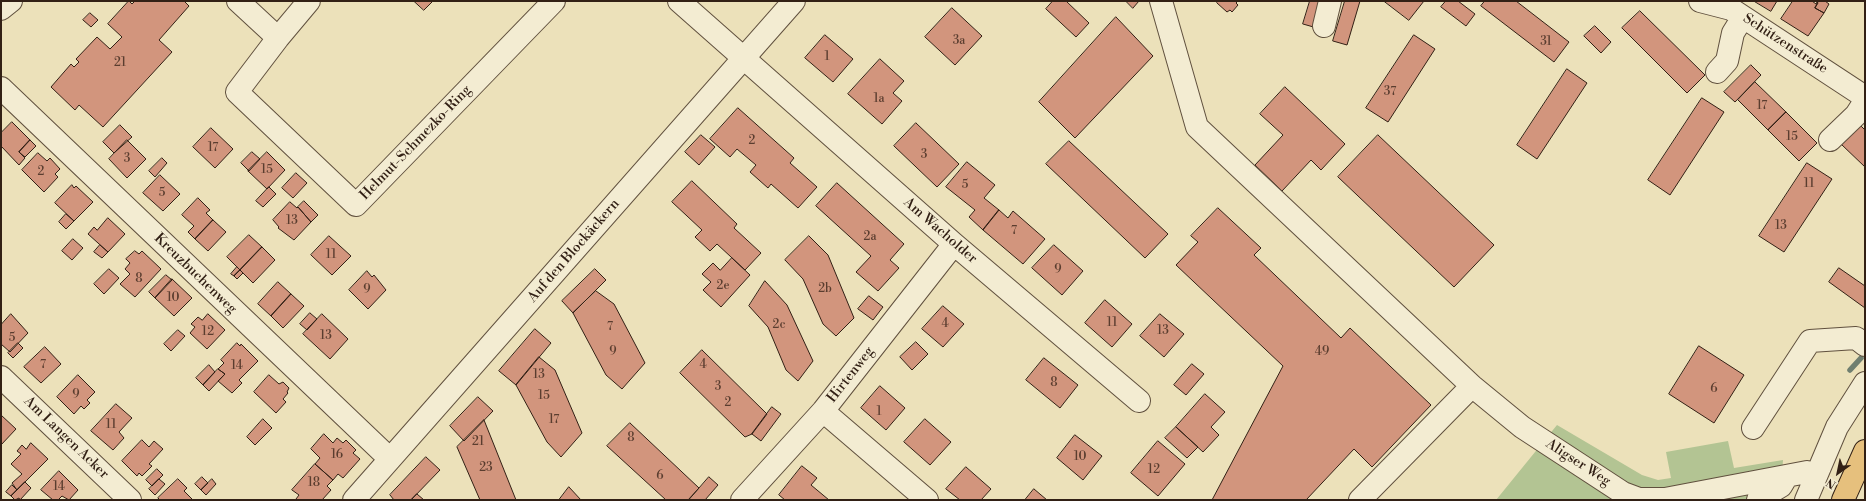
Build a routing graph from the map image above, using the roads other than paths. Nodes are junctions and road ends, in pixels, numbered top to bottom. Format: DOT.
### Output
graph roads {
  1 [pos="11,1"];
  2 [pos="238,1"];
  3 [pos="309,1"];
  4 [pos="554,1"];
  5 [pos="679,1"];
  6 [pos="794,1"];
  7 [pos="1161,1"];
  8 [pos="1330,1"];
  9 [pos="1700,1"];
  10 [pos="1,10"];
  11 [pos="1743,17"];
  12 [pos="1324,26"];
  13 [pos="278,38"];
  14 [pos="743,57"];
  15 [pos="1717,72"];
  16 [pos="1,88"];
  17 [pos="1865,97"];
  18 [pos="1865,101"];
  19 [pos="1830,140"];
  20 [pos="954,244"];
  21 [pos="1865,345"];
  22 [pos="1,377"];
  23 [pos="1865,383"];
  24 [pos="1472,386"];
  25 [pos="1139,401"];
  26 [pos="823,411"];
  27 [pos="1753,428"];
  28 [pos="1865,450"];
  29 [pos="390,459"];
  30 [pos="1816,475"];
  31 [pos="1787,476"];
  32 [pos="130,500"];
  33 [pos="354,500"];
  34 [pos="742,500"];
  35 [pos="927,500"];
  36 [pos="1360,500"];
  37 [pos="1758,500"];
  38 [pos="1806,500"];
  39 [pos="1843,500"];
  1 -- 10 [label="street"];
  2 -- 13 [label="street"];
  3 -- 13 [label="street, Helmut-Schmezko-Ring"];
  4 -- 13 [label="street, Helmut-Schmezko-Ring"];
  5 -- 14 [label="street"];
  6 -- 14 [label="street, Auf den Blockäckern"];
  7 -- 24 [label="street, Aligser Weg"];
  8 -- 12 [label="street"];
  9 -- 11 [label="street, Schützenstraße"];
  11 -- 15 [label="street"];
  11 -- 17 [label="street, Schützenstraße"];
  14 -- 20 [label="street, Am Wacholder"];
  14 -- 29 [label="street, Auf den Blockäckern"];
  16 -- 29 [label="street, Kreuzbuchenweg"];
  18 -- 19 [label="street"];
  20 -- 25 [label="street, Am Wacholder"];
  20 -- 26 [label="street, Hirtenweg"];
  21 -- 27 [label="street"];
  22 -- 32 [label="street, Am Langen Acker"];
  23 -- 30 [label="street"];
  24 -- 31 [label="street, Aligser Weg"];
  24 -- 36 [label="street"];
  26 -- 34 [label="street, Hirtenweg"];
  26 -- 35 [label="street"];
  28 -- 39 [label="main road"];
  29 -- 33 [label="street, Auf den Blockäckern"];
  30 -- 31 [label="street, Aligser Weg"];
  30 -- 38 [label="street"];
  31 -- 37 [label="street"];
}
